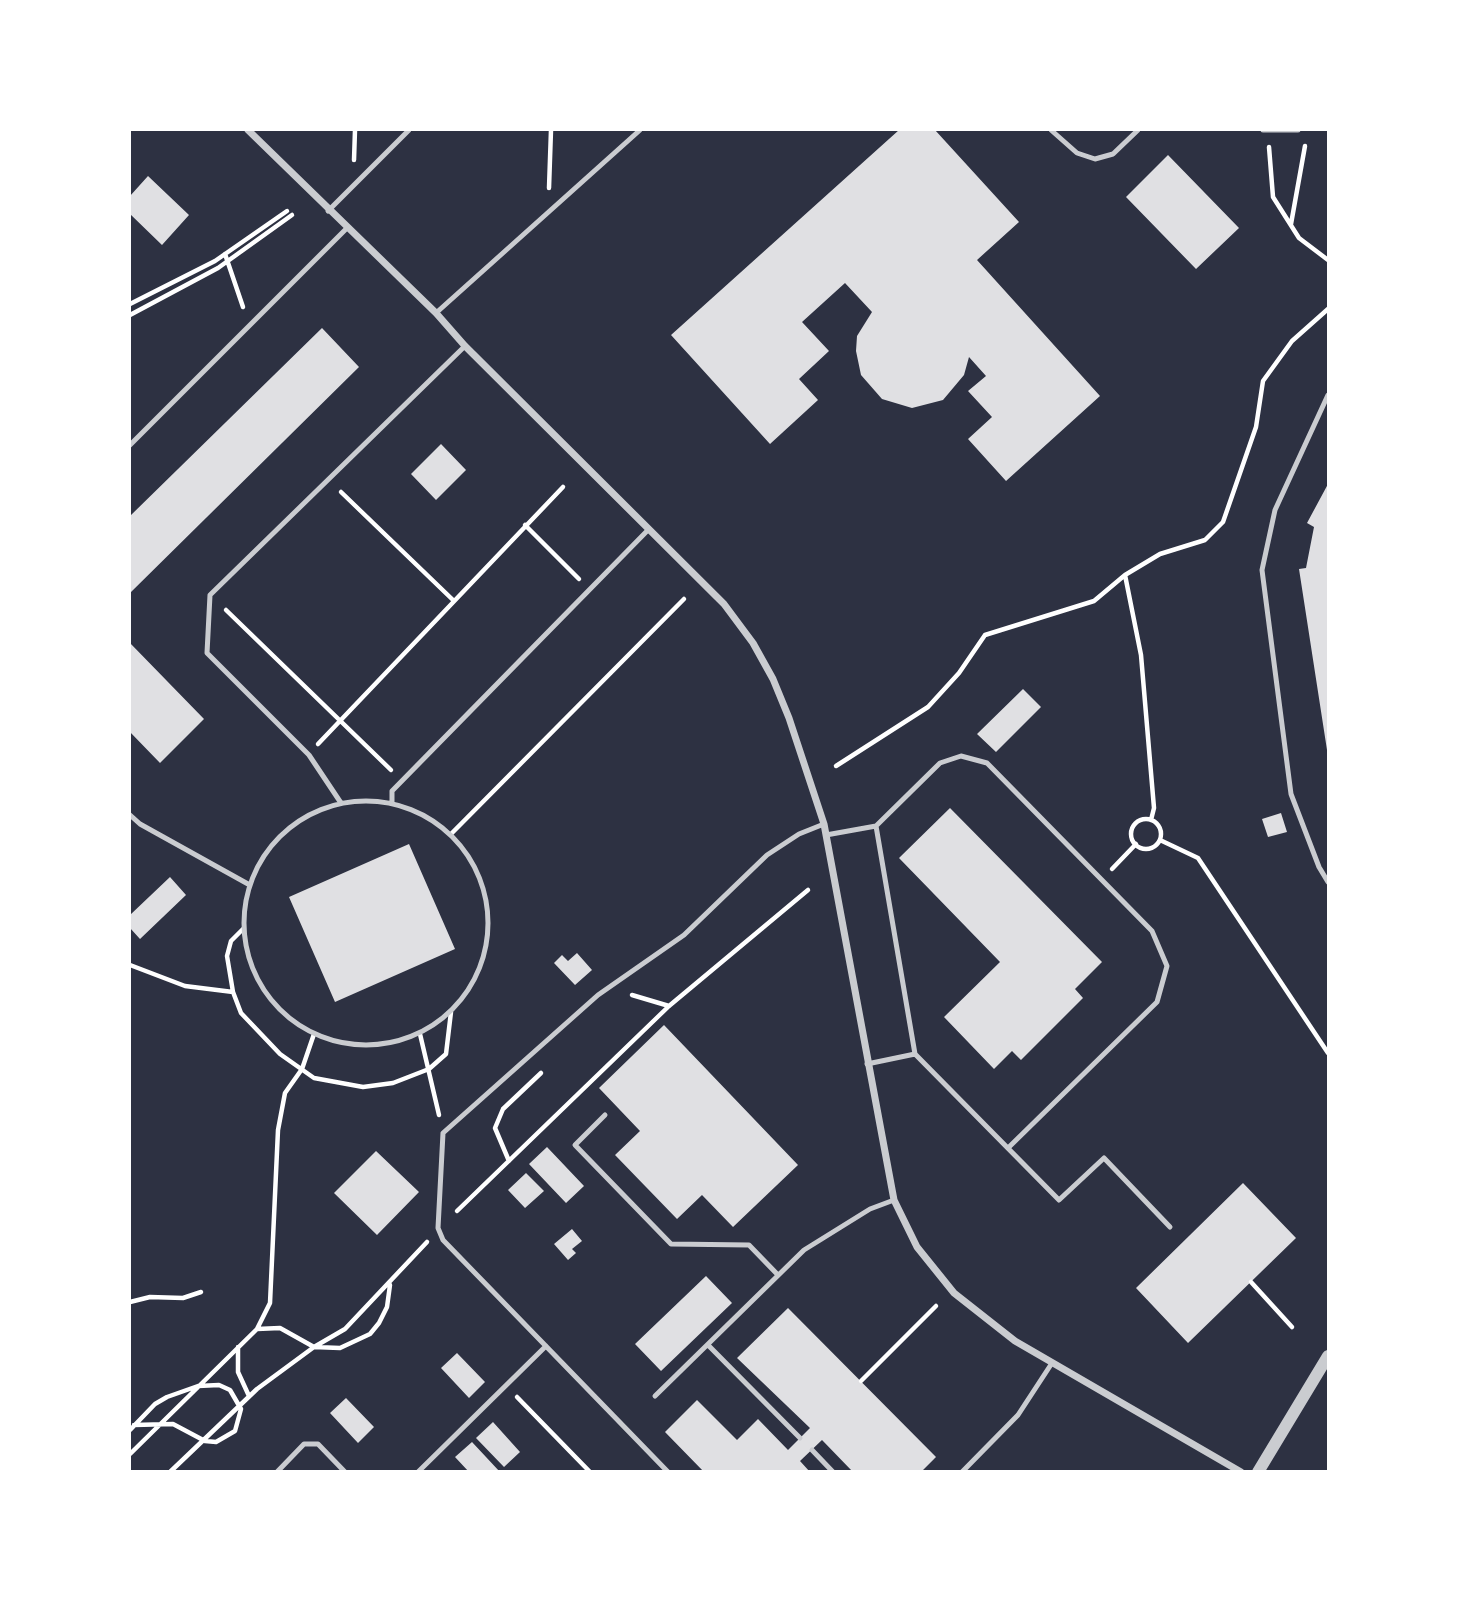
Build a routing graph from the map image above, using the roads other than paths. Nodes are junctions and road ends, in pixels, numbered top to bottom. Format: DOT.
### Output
graph roads {
  1 [pos="248,130"];
  2 [pos="409,130"];
  3 [pos="638,130"];
  4 [pos="1051,130"];
  5 [pos="1138,130"];
  6 [pos="1265,130"];
  7 [pos="1298,130"];
  8 [pos="328,211"];
  9 [pos="347,228"];
  10 [pos="436,313"];
  11 [pos="465,346"];
  12 [pos="1328,395"];
  13 [pos="130,445"];
  14 [pos="649,529"];
  15 [pos="341,803"];
  16 [pos="393,803"];
  17 [pos="130,815"];
  18 [pos="824,824"];
  19 [pos="876,826"];
  20 [pos="825,835"];
  21 [pos="1328,882"];
  22 [pos="248,884"];
  23 [pos="915,1054"];
  24 [pos="867,1064"];
  25 [pos="605,1115"];
  26 [pos="1008,1148"];
  27 [pos="894,1200"];
  28 [pos="1170,1227"];
  29 [pos="778,1275"];
  30 [pos="708,1345"];
  31 [pos="545,1346"];
  32 [pos="1328,1356"];
  33 [pos="1052,1363"];
  34 [pos="655,1396"];
  35 [pos="800,1438"];
  36 [pos="812,1450"];
  37 [pos="277,1472"];
  38 [pos="345,1472"];
  39 [pos="418,1472"];
  40 [pos="668,1472"];
  41 [pos="833,1472"];
  42 [pos="962,1472"];
  43 [pos="1241,1472"];
  44 [pos="1258,1472"];
  1 -- 8 [label="street"];
  2 -- 8 [label="lane"];
  3 -- 10 [label="lane"];
  4 -- 5 [label="lane"];
  6 -- 7 [label="lane"];
  8 -- 9 [label="street"];
  9 -- 10 [label="street"];
  9 -- 13 [label="lane"];
  10 -- 11 [label="street"];
  11 -- 14 [label="street"];
  11 -- 15 [label="lane"];
  12 -- 21 [label="lane"];
  14 -- 16 [label="lane"];
  14 -- 18 [label="street"];
  15 -- 16 [label="lane"];
  15 -- 22 [label="lane"];
  16 -- 22 [label="lane"];
  17 -- 22 [label="lane"];
  18 -- 20 [label="street"];
  18 -- 31 [label="lane"];
  19 -- 20 [label="lane"];
  19 -- 23 [label="lane"];
  19 -- 26 [label="lane"];
  20 -- 24 [label="street"];
  23 -- 24 [label="lane"];
  23 -- 26 [label="lane"];
  24 -- 27 [label="street"];
  25 -- 29 [label="lane"];
  26 -- 28 [label="lane"];
  27 -- 29 [label="lane"];
  27 -- 33 [label="street"];
  29 -- 30 [label="lane"];
  30 -- 34 [label="lane"];
  30 -- 35 [label="lane"];
  31 -- 39 [label="lane"];
  31 -- 40 [label="lane"];
  32 -- 44 [label="street"];
  33 -- 42 [label="lane"];
  33 -- 43 [label="street"];
  36 -- 41 [label="lane"];
  37 -- 38 [label="lane"];
}
